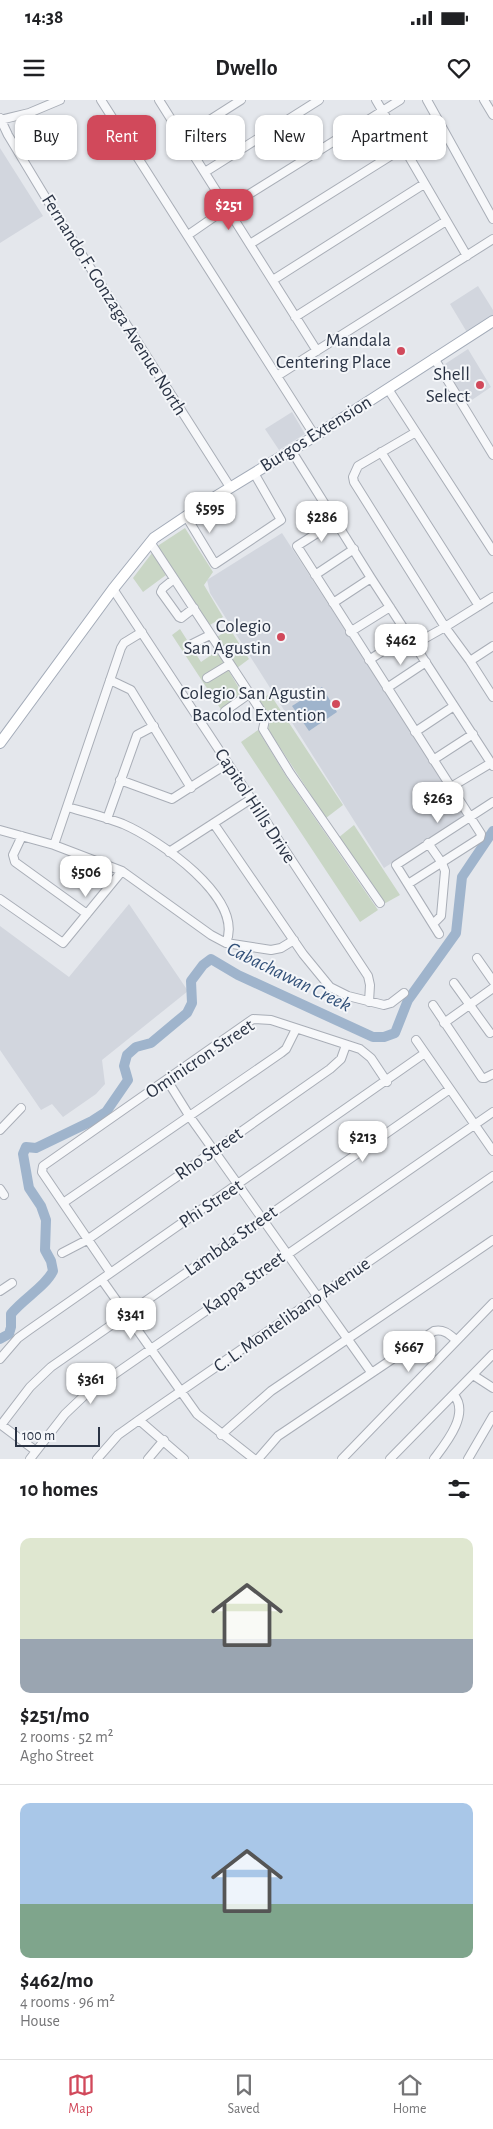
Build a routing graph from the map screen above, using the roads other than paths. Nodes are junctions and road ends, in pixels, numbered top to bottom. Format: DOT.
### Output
graph roads {
  1 [pos="60,100"];
  2 [pos="101,100"];
  3 [pos="159,100"];
  4 [pos="241,100"];
  5 [pos="319,100"];
  6 [pos="376,100"];
  7 [pos="400,100"];
  8 [pos="427,100"];
  9 [pos="484,100"];
  10 [pos="382,110"];
  11 [pos="169,115"];
  12 [pos="217,115"];
  13 [pos="385,115"];
  14 [pos="493,115"];
  15 [pos="0,120"];
  16 [pos="197,160"];
  17 [pos="384,160"];
  18 [pos="410,160"];
  19 [pos="205,172"];
  20 [pos="424,184"];
  21 [pos="227,208"];
  22 [pos="493,219"];
  23 [pos="446,221"];
  24 [pos="188,235"];
  25 [pos="493,239"];
  26 [pos="250,244"];
  27 [pos="467,256"];
  28 [pos="273,280"];
  29 [pos="295,317"];
  30 [pos="493,321"];
  31 [pos="317,351"];
  32 [pos="434,358"];
  33 [pos="277,376"];
  34 [pos="388,388"];
  35 [pos="416,432"];
  36 [pos="315,436"];
  37 [pos="291,450"];
  38 [pos="381,452"];
  39 [pos="493,454"];
  40 [pos="254,473"];
  41 [pos="230,488"];
  42 [pos="186,516"];
  43 [pos="336,521"];
  44 [pos="150,542"];
  45 [pos="354,549"];
  46 [pos="493,551"];
  47 [pos="315,575"];
  48 [pos="371,578"];
  49 [pos="174,579"];
  50 [pos="113,589"];
  51 [pos="493,597"];
  52 [pos="333,603"];
  53 [pos="479,606"];
  54 [pos="390,607"];
  55 [pos="194,608"];
  56 [pos="445,627"];
  57 [pos="142,632"];
  58 [pos="350,632"];
  59 [pos="409,634"];
  60 [pos="210,635"];
  61 [pos="192,644"];
  62 [pos="415,644"];
  63 [pos="493,646"];
  64 [pos="369,660"];
  65 [pos="470,661"];
  66 [pos="426,662"];
  67 [pos="230,664"];
  68 [pos="207,678"];
  69 [pos="110,680"];
  70 [pos="387,688"];
  71 [pos="249,694"];
  72 [pos="493,697"];
  73 [pos="454,706"];
  74 [pos="224,712"];
  75 [pos="154,726"];
  76 [pos="415,732"];
  77 [pos="473,734"];
  78 [pos="0,743"];
  79 [pos="433,760"];
  80 [pos="227,764"];
  81 [pos="492,764"];
  82 [pos="120,780"];
  83 [pos="451,787"];
  84 [pos="191,788"];
  85 [pos="251,799"];
  86 [pos="493,802"];
  87 [pos="67,807"];
  88 [pos="470,817"];
  89 [pos="107,819"];
  90 [pos="214,824"];
  91 [pos="0,830"];
  92 [pos="22,836"];
  93 [pos="428,843"];
  94 [pos="54,845"];
  95 [pos="169,852"];
  96 [pos="442,863"];
  97 [pos="122,871"];
  98 [pos="408,884"];
  99 [pos="0,899"];
  100 [pos="380,903"];
  101 [pos="87,914"];
  102 [pos="433,924"];
  103 [pos="439,934"];
  104 [pos="294,940"];
  105 [pos="226,943"];
  106 [pos="477,958"];
  107 [pos="493,981"];
  108 [pos="454,983"];
  109 [pos="493,988"];
  110 [pos="404,993"];
  111 [pos="369,1002"];
  112 [pos="469,1004"];
  113 [pos="433,1005"];
  114 [pos="444,1023"];
  115 [pos="296,1029"];
  116 [pos="490,1033"];
  117 [pos="416,1040"];
  118 [pos="346,1045"];
  119 [pos="425,1053"];
  120 [pos="493,1074"];
  121 [pos="167,1080"];
  122 [pos="387,1082"];
  123 [pos="450,1090"];
  124 [pos="21,1108"];
  125 [pos="493,1112"];
  126 [pos="190,1117"];
  127 [pos="474,1124"];
  128 [pos="0,1130"];
  129 [pos="214,1150"];
  130 [pos="493,1151"];
  131 [pos="493,1176"];
  132 [pos="239,1185"];
  133 [pos="64,1204"];
  134 [pos="263,1218"];
  135 [pos="87,1240"];
  136 [pos="493,1240"];
  137 [pos="62,1253"];
  138 [pos="288,1253"];
  139 [pos="110,1272"];
  140 [pos="102,1280"];
  141 [pos="12,1283"];
  142 [pos="0,1291"];
  143 [pos="318,1297"];
  144 [pos="493,1303"];
  145 [pos="126,1314"];
  146 [pos="347,1340"];
  147 [pos="456,1340"];
  148 [pos="151,1349"];
  149 [pos="493,1354"];
  150 [pos="0,1359"];
  151 [pos="371,1372"];
  152 [pos="473,1375"];
  153 [pos="493,1388"];
  154 [pos="180,1392"];
  155 [pos="454,1395"];
  156 [pos="493,1416"];
  157 [pos="139,1420"];
  158 [pos="1,1425"];
  159 [pos="222,1435"];
  160 [pos="164,1440"];
  161 [pos="36,1451"];
  162 [pos="30,1459"];
  163 [pos="96,1459"];
  164 [pos="148,1459"];
  165 [pos="184,1459"];
  166 [pos="256,1459"];
  167 [pos="342,1459"];
  168 [pos="390,1459"];
  169 [pos="434,1459"];
  170 [pos="468,1459"];
  1 -- 15 [label="street"];
  2 -- 24 [label="street"];
  3 -- 11 [label="street"];
  4 -- 12 [label="street"];
  5 -- 19 [label="street"];
  6 -- 10 [label="street"];
  7 -- 10 [label="street"];
  8 -- 22 [label="street"];
  9 -- 14 [label="street"];
  10 -- 13 [label="street"];
  10 -- 21 [label="street"];
  15 -- 41 [label="street, Fernando F. Gonzaga Avenue North"];
  16 -- 19 [label="street"];
  17 -- 26 [label="street"];
  18 -- 20 [label="street"];
  19 -- 21 [label="street"];
  20 -- 23 [label="street"];
  20 -- 28 [label="street"];
  21 -- 24 [label="street"];
  21 -- 26 [label="street"];
  23 -- 27 [label="street"];
  23 -- 29 [label="street"];
  24 -- 33 [label="street"];
  25 -- 27 [label="street"];
  26 -- 28 [label="street"];
  27 -- 31 [label="street"];
  28 -- 29 [label="street"];
  29 -- 31 [label="street"];
  30 -- 32 [label="main road, Burgos Extension"];
  31 -- 33 [label="street"];
  32 -- 34 [label="main road, Burgos Extension"];
  32 -- 39 [label="street"];
  33 -- 36 [label="street"];
  34 -- 35 [label="street"];
  34 -- 36 [label="main road, Burgos Extension"];
  35 -- 38 [label="street"];
  35 -- 46 [label="street"];
  36 -- 37 [label="main road, Burgos Extension"];
  37 -- 40 [label="main road, Burgos Extension"];
  37 -- 43 [label="street"];
  38 -- 53 [label="street"];
  38 -- 56 [label="street"];
  40 -- 41 [label="main road, Burgos Extension"];
  40 -- 42 [label="street"];
  41 -- 42 [label="main road, Burgos Extension"];
  42 -- 44 [label="main road, Burgos Extension"];
  43 -- 45 [label="street"];
  43 -- 47 [label="street"];
  44 -- 49 [label="street"];
  44 -- 50 [label="main road, Burgos Extension"];
  45 -- 47 [label="street"];
  45 -- 48 [label="street"];
  47 -- 52 [label="street"];
  48 -- 52 [label="street"];
  48 -- 54 [label="street"];
  49 -- 55 [label="street"];
  49 -- 55 [label="street"];
  50 -- 57 [label="street, Capitol Hills Drive"];
  50 -- 78 [label="main road, Burgos Extension"];
  51 -- 53 [label="street"];
  52 -- 58 [label="street"];
  53 -- 56 [label="street"];
  54 -- 58 [label="street"];
  54 -- 59 [label="street"];
  55 -- 60 [label="street"];
  56 -- 62 [label="street"];
  56 -- 65 [label="street"];
  57 -- 69 [label="street"];
  57 -- 80 [label="street, Capitol Hills Drive"];
  58 -- 64 [label="street"];
  59 -- 62 [label="street"];
  59 -- 64 [label="street"];
  60 -- 61 [label="street"];
  60 -- 67 [label="street"];
  62 -- 66 [label="street"];
  63 -- 65 [label="street"];
  64 -- 70 [label="street"];
  65 -- 72 [label="street"];
  66 -- 70 [label="street"];
  66 -- 73 [label="street"];
  67 -- 68 [label="street"];
  67 -- 71 [label="street"];
  69 -- 75 [label="street"];
  69 -- 87 [label="street"];
  70 -- 76 [label="street"];
  71 -- 74 [label="street"];
  71 -- 100 [label="street"];
  73 -- 76 [label="street"];
  73 -- 77 [label="street"];
  75 -- 82 [label="street"];
  75 -- 84 [label="street"];
  76 -- 79 [label="street"];
  77 -- 79 [label="street"];
  77 -- 81 [label="street"];
  79 -- 83 [label="street"];
  80 -- 84 [label="street"];
  80 -- 85 [label="street, Capitol Hills Drive"];
  81 -- 83 [label="street"];
  82 -- 84 [label="street"];
  82 -- 89 [label="street"];
  83 -- 88 [label="street"];
  85 -- 90 [label="street"];
  85 -- 111 [label="street, Capitol Hills Drive"];
  86 -- 88 [label="street"];
  87 -- 89 [label="street"];
  87 -- 94 [label="street"];
  88 -- 93 [label="street"];
  88 -- 96 [label="street"];
  89 -- 95 [label="street"];
  90 -- 95 [label="street"];
  90 -- 104 [label="street"];
  91 -- 92 [label="street"];
  92 -- 94 [label="street"];
  92 -- 101 [label="street"];
  93 -- 96 [label="street"];
  93 -- 98 [label="street"];
  94 -- 97 [label="street"];
  95 -- 105 [label="street"];
  96 -- 98 [label="street"];
  96 -- 102 [label="street"];
  97 -- 101 [label="street"];
  97 -- 105 [label="street"];
  98 -- 102 [label="street"];
  99 -- 101 [label="street"];
  102 -- 103 [label="street"];
  104 -- 105 [label="street"];
  104 -- 111 [label="street"];
  106 -- 107 [label="street"];
  108 -- 112 [label="street"];
  109 -- 112 [label="street"];
  110 -- 111 [label="street"];
  112 -- 114 [label="street"];
  112 -- 116 [label="street"];
  113 -- 114 [label="street"];
  114 -- 120 [label="street"];
  115 -- 118 [label="street, Ominicron Street"];
  115 -- 121 [label="street, Ominicron Street"];
  115 -- 126 [label="street"];
  117 -- 119 [label="street"];
  118 -- 122 [label="street, Ominicron Street"];
  118 -- 129 [label="street, Rho Street"];
  119 -- 122 [label="street, Phi Street"];
  119 -- 123 [label="street"];
  121 -- 126 [label="street"];
  121 -- 133 [label="street, Ominicron Street"];
  122 -- 132 [label="street, Phi Street"];
  123 -- 127 [label="street"];
  123 -- 134 [label="street, Lambda Street"];
  124 -- 128 [label="street"];
  125 -- 127 [label="street, Kappa Street"];
  126 -- 129 [label="street"];
  126 -- 133 [label="street"];
  127 -- 130 [label="street"];
  127 -- 138 [label="street, Kappa Street"];
  129 -- 132 [label="street"];
  129 -- 135 [label="street, Rho Street"];
  131 -- 143 [label="street, C. L. Montelibano Avenue"];
  132 -- 134 [label="street"];
  132 -- 139 [label="street, Phi Street"];
  133 -- 135 [label="street"];
  134 -- 138 [label="street"];
  134 -- 145 [label="street, Lambda Street"];
  135 -- 137 [label="street, Rho Street"];
  135 -- 139 [label="street"];
  136 -- 146 [label="street"];
  138 -- 143 [label="street"];
  138 -- 148 [label="street, Kappa Street"];
  139 -- 140 [label="street, Phi Street"];
  140 -- 145 [label="street"];
  140 -- 150 [label="street, Phi Street"];
  141 -- 142 [label="street"];
  143 -- 146 [label="street"];
  143 -- 154 [label="street, C. L. Montelibano Avenue"];
  144 -- 147 [label="street"];
  145 -- 148 [label="street"];
  145 -- 158 [label="street, Lambda Street"];
  146 -- 151 [label="street"];
  146 -- 159 [label="street"];
  147 -- 151 [label="street"];
  147 -- 167 [label="street"];
  148 -- 154 [label="street"];
  148 -- 161 [label="street, Kappa Street"];
  149 -- 152 [label="street"];
  151 -- 166 [label="street"];
  152 -- 153 [label="street"];
  152 -- 155 [label="street"];
  154 -- 157 [label="street, C. L. Montelibano Avenue"];
  154 -- 159 [label="street"];
  155 -- 168 [label="street"];
  155 -- 169 [label="street"];
  156 -- 170 [label="street"];
  157 -- 160 [label="street"];
  157 -- 163 [label="street, C. L. Montelibano Avenue"];
  158 -- 161 [label="street"];
  159 -- 166 [label="street"];
  160 -- 164 [label="street"];
  160 -- 165 [label="street"];
  161 -- 162 [label="street, Kappa Street"];
}
